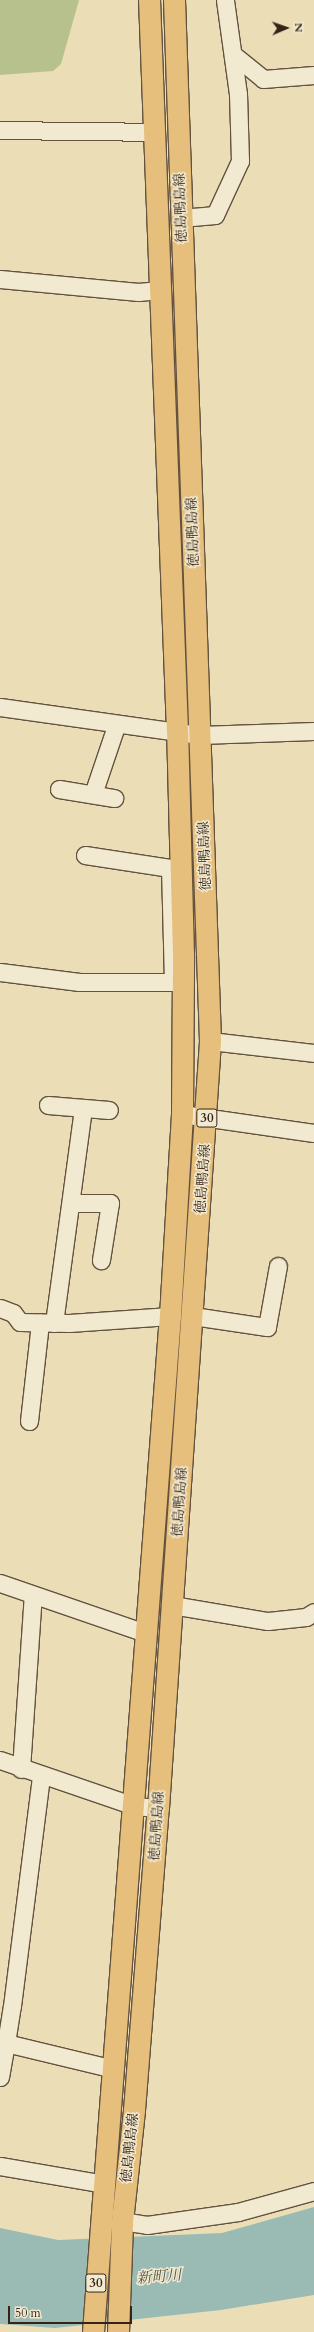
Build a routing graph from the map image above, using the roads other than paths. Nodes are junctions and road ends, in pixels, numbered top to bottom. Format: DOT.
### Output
graph roads {
  1 [pos="148,0"];
  2 [pos="174,0"];
  3 [pos="225,0"];
  4 [pos="234,56"];
  5 [pos="314,75"];
  6 [pos="0,130"];
  7 [pos="154,132"];
  8 [pos="181,218"];
  9 [pos="0,279"];
  10 [pos="160,290"];
  11 [pos="0,708"];
  12 [pos="116,726"];
  13 [pos="177,731"];
  14 [pos="314,731"];
  15 [pos="200,735"];
  16 [pos="59,789"];
  17 [pos="93,794"];
  18 [pos="114,798"];
  19 [pos="85,855"];
  20 [pos="0,972"];
  21 [pos="210,1041"];
  22 [pos="314,1053"];
  23 [pos="48,1105"];
  24 [pos="83,1108"];
  25 [pos="109,1110"];
  26 [pos="182,1114"];
  27 [pos="208,1115"];
  28 [pos="314,1133"];
  29 [pos="71,1203"];
  30 [pos="101,1260"];
  31 [pos="278,1266"];
  32 [pos="0,1308"];
  33 [pos="170,1316"];
  34 [pos="193,1316"];
  35 [pos="47,1323"];
  36 [pos="29,1421"];
  37 [pos="0,1583"];
  38 [pos="33,1595"];
  39 [pos="172,1605"];
  40 [pos="314,1612"];
  41 [pos="145,1633"];
  42 [pos="0,1760"];
  43 [pos="22,1769"];
  44 [pos="41,1775"];
  45 [pos="134,1806"];
  46 [pos="158,1808"];
  47 [pos="3,2042"];
  48 [pos="114,2069"];
  49 [pos="0,2077"];
  50 [pos="0,2166"];
  51 [pos="105,2184"];
  52 [pos="314,2191"];
  53 [pos="121,2227"];
  54 [pos="93,2332"];
  55 [pos="118,2332"];
  1 -- 7 [label="main road, 徳島鴨島線 / 30"];
  2 -- 8 [label="main road, 徳島鴨島線 / 30"];
  3 -- 4 [label="street"];
  4 -- 5 [label="street"];
  4 -- 8 [label="street"];
  6 -- 7 [label="street"];
  7 -- 10 [label="main road, 徳島鴨島線 / 30"];
  8 -- 15 [label="main road, 徳島鴨島線 / 30"];
  9 -- 10 [label="street"];
  10 -- 13 [label="main road, 徳島鴨島線 / 30"];
  11 -- 12 [label="street"];
  12 -- 13 [label="street"];
  12 -- 17 [label="street"];
  13 -- 15 [label="street"];
  13 -- 26 [label="main road, 徳島鴨島線 / 30"];
  14 -- 15 [label="street"];
  15 -- 21 [label="main road, 徳島鴨島線 / 30"];
  16 -- 17 [label="street"];
  17 -- 18 [label="street"];
  19 -- 20 [label="street"];
  21 -- 22 [label="street"];
  21 -- 27 [label="main road, 徳島鴨島線 / 30"];
  23 -- 24 [label="street"];
  24 -- 25 [label="street"];
  24 -- 29 [label="street"];
  26 -- 27 [label="street"];
  26 -- 33 [label="main road, 徳島鴨島線 / 30"];
  27 -- 28 [label="street"];
  27 -- 34 [label="main road, 徳島鴨島線 / 30"];
  29 -- 30 [label="street"];
  29 -- 35 [label="street"];
  31 -- 34 [label="street"];
  32 -- 35 [label="street"];
  33 -- 35 [label="street"];
  33 -- 41 [label="main road, 徳島鴨島線 / 30"];
  34 -- 39 [label="main road, 徳島鴨島線 / 30"];
  35 -- 36 [label="street"];
  37 -- 38 [label="street"];
  38 -- 41 [label="street"];
  38 -- 43 [label="street"];
  39 -- 40 [label="street"];
  39 -- 46 [label="main road, 徳島鴨島線 / 30"];
  41 -- 45 [label="main road, 徳島鴨島線 / 30"];
  42 -- 43 [label="street"];
  43 -- 44 [label="street"];
  44 -- 45 [label="street"];
  44 -- 47 [label="street"];
  45 -- 46 [label="street"];
  45 -- 48 [label="main road, 徳島鴨島線 / 30"];
  46 -- 53 [label="main road, 徳島鴨島線 / 30"];
  47 -- 48 [label="street"];
  47 -- 49 [label="street"];
  48 -- 51 [label="main road, 徳島鴨島線 / 30"];
  50 -- 51 [label="street"];
  51 -- 54 [label="main road, 徳島鴨島線 / 30"];
  52 -- 53 [label="street"];
  53 -- 55 [label="main road, 徳島鴨島線 / 30"];
}
